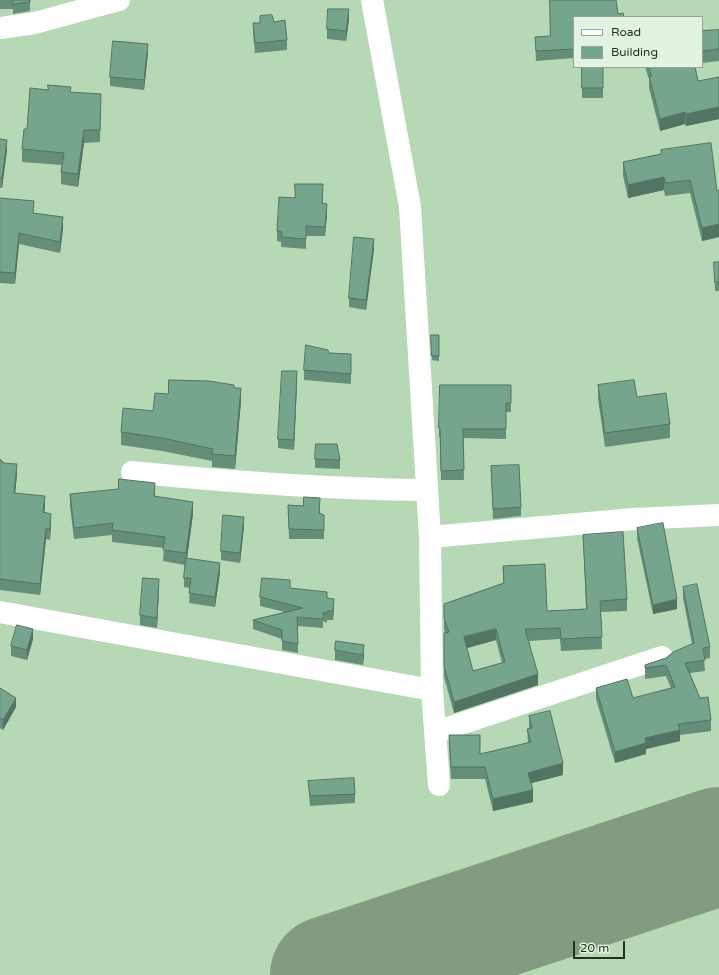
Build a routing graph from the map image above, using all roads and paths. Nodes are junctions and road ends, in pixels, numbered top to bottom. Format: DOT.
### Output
graph roads {
  1 [pos="119,0"];
  2 [pos="372,0"];
  3 [pos="0,28"];
  4 [pos="132,472"];
  5 [pos="427,490"];
  6 [pos="719,515"];
  7 [pos="430,537"];
  8 [pos="0,612"];
  9 [pos="662,657"];
  10 [pos="432,690"];
  11 [pos="436,732"];
  12 [pos="440,785"];
  1 -- 3 [label="street"];
  2 -- 5 [label="street"];
  4 -- 5 [label="street"];
  5 -- 7 [label="street"];
  6 -- 7 [label="street"];
  7 -- 10 [label="street"];
  8 -- 10 [label="street"];
  9 -- 11 [label="street"];
  10 -- 11 [label="street"];
  11 -- 12 [label="street"];
}
